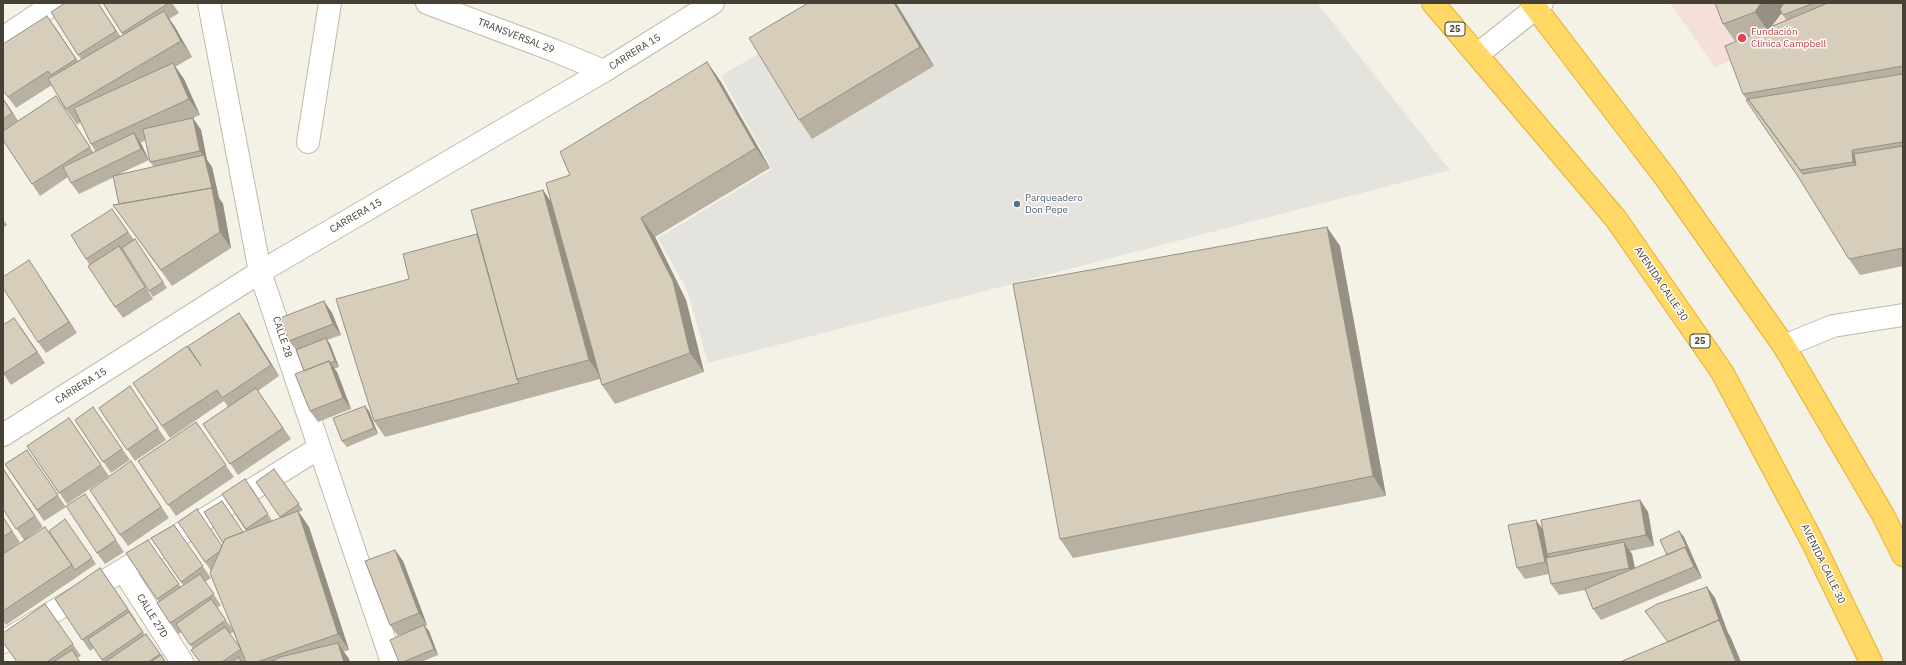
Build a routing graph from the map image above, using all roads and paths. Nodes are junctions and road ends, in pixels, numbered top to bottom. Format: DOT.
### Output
graph roads {
  1 [pos="55,3"];
  2 [pos="209,3"];
  3 [pos="330,3"];
  4 [pos="427,3"];
  5 [pos="714,3"];
  6 [pos="1433,3"];
  7 [pos="1537,5"];
  8 [pos="3,38"];
  9 [pos="1478,54"];
  10 [pos="604,71"];
  11 [pos="308,142"];
  12 [pos="260,272"];
  13 [pos="1903,315"];
  14 [pos="1784,346"];
  15 [pos="3,435"];
  16 [pos="319,448"];
  17 [pos="1903,555"];
  18 [pos="123,570"];
  19 [pos="3,642"];
  20 [pos="182,662"];
  21 [pos="392,662"];
  22 [pos="1871,662"];
  1 -- 8 [label="street"];
  2 -- 12 [label="street, CALLE 28"];
  3 -- 11 [label="street"];
  4 -- 10 [label="street, TRANSVERSAL 29"];
  5 -- 10 [label="street, CARRERA 15"];
  6 -- 9 [label="highway, AVENIDA CALLE 30 / 25"];
  7 -- 9 [label="street"];
  7 -- 14 [label="highway"];
  9 -- 22 [label="highway, AVENIDA CALLE 30 / 25"];
  10 -- 12 [label="street, CARRERA 15"];
  12 -- 15 [label="street, CARRERA 15"];
  12 -- 16 [label="street, CALLE 28"];
  13 -- 14 [label="street"];
  14 -- 17 [label="highway"];
  16 -- 18 [label="street"];
  16 -- 21 [label="street, CALLE 28"];
  18 -- 19 [label="street"];
  18 -- 20 [label="street, CALLE 27D"];
}
